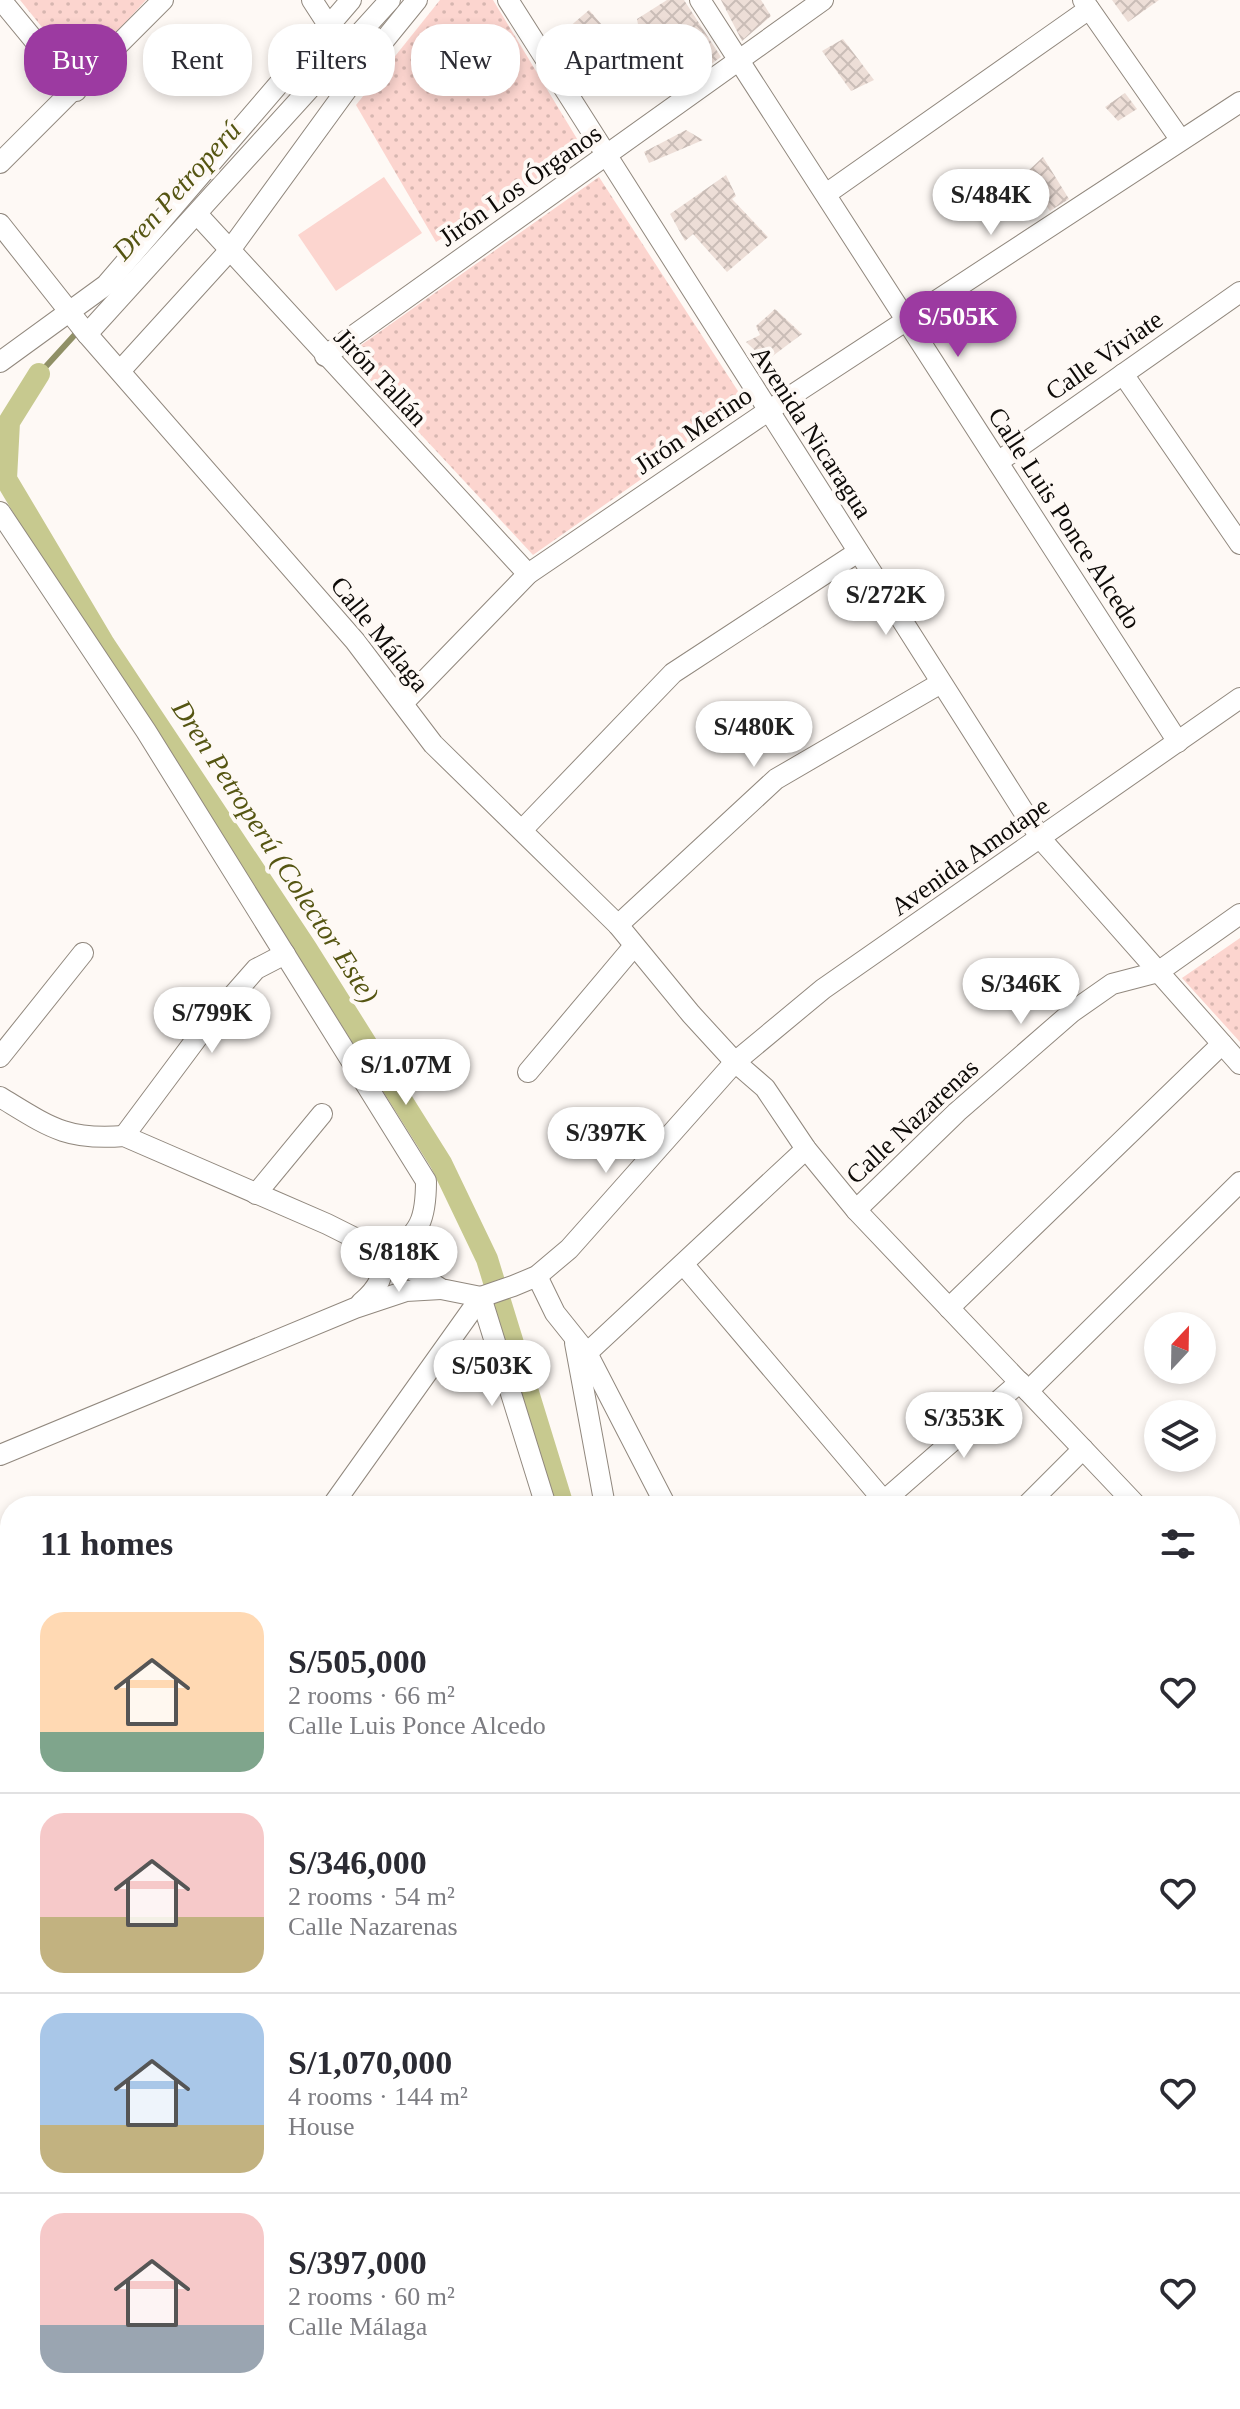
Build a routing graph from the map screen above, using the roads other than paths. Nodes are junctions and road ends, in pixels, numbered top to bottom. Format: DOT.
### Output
graph roads {
  1 [pos="1,0"];
  2 [pos="163,0"];
  3 [pos="312,0"];
  4 [pos="351,0"];
  5 [pos="390,0"];
  6 [pos="417,0"];
  7 [pos="508,0"];
  8 [pos="700,0"];
  9 [pos="823,0"];
  10 [pos="1086,4"];
  11 [pos="327,24"];
  12 [pos="329,24"];
  13 [pos="368,24"];
  14 [pos="24,28"];
  15 [pos="127,38"];
  16 [pos="739,60"];
  17 [pos="268,95"];
  18 [pos="71,96"];
  19 [pos="303,96"];
  20 [pos="1240,102"];
  21 [pos="1180,139"];
  22 [pos="605,156"];
  23 [pos="0,163"];
  24 [pos="826,194"];
  25 [pos="197,214"];
  26 [pos="0,224"];
  27 [pos="230,250"];
  28 [pos="1240,292"];
  29 [pos="70,313"];
  30 [pos="906,319"];
  31 [pos="87,334"];
  32 [pos="325,356"];
  33 [pos="0,362"];
  34 [pos="120,371"];
  35 [pos="1123,374"];
  36 [pos="768,411"];
  37 [pos="998,462"];
  38 [pos="0,512"];
  39 [pos="1240,544"];
  40 [pos="858,552"];
  41 [pos="528,574"];
  42 [pos="941,683"];
  43 [pos="1240,698"];
  44 [pos="404,702"];
  45 [pos="1178,742"];
  46 [pos="523,829"];
  47 [pos="1041,839"];
  48 [pos="1240,914"];
  49 [pos="618,925"];
  50 [pos="634,946"];
  51 [pos="83,953"];
  52 [pos="285,954"];
  53 [pos="1158,972"];
  54 [pos="1222,1044"];
  55 [pos="0,1057"];
  56 [pos="735,1062"];
  57 [pos="1240,1064"];
  58 [pos="528,1072"];
  59 [pos="0,1097"];
  60 [pos="322,1114"];
  61 [pos="124,1136"];
  62 [pos="806,1149"];
  63 [pos="1240,1182"];
  64 [pos="256,1194"];
  65 [pos="856,1210"];
  66 [pos="387,1254"];
  67 [pos="684,1265"];
  68 [pos="537,1276"];
  69 [pos="441,1289"];
  70 [pos="481,1297"];
  71 [pos="355,1308"];
  72 [pos="949,1308"];
  73 [pos="573,1335"];
  74 [pos="587,1353"];
  75 [pos="1024,1386"];
  76 [pos="1083,1449"];
  77 [pos="0,1455"];
  78 [pos="339,1496"];
  79 [pos="543,1496"];
  80 [pos="603,1496"];
  81 [pos="661,1496"];
  82 [pos="874,1496"];
  83 [pos="891,1496"];
  84 [pos="1036,1496"];
  85 [pos="1128,1496"];
  1 -- 14 [label="street"];
  2 -- 15 [label="street"];
  3 -- 11 [label="street"];
  4 -- 12 [label="street"];
  5 -- 13 [label="street"];
  6 -- 27 [label="street"];
  7 -- 22 [label="street, Avenida Nicaragua"];
  8 -- 16 [label="street, Calle Luis Ponce Alcedo"];
  9 -- 16 [label="street, Jirón Los Órganos"];
  10 -- 21 [label="street"];
  10 -- 24 [label="street"];
  16 -- 22 [label="street, Jirón Los Órganos"];
  16 -- 24 [label="street, Calle Luis Ponce Alcedo"];
  17 -- 29 [label="street"];
  18 -- 23 [label="street"];
  19 -- 25 [label="street"];
  20 -- 21 [label="street, Jirón Merino"];
  21 -- 30 [label="street, Jirón Merino"];
  22 -- 32 [label="street, Jirón Los Órganos"];
  22 -- 36 [label="street, Avenida Nicaragua"];
  24 -- 30 [label="street, Calle Luis Ponce Alcedo"];
  25 -- 27 [label="street, Jirón Tallán"];
  25 -- 31 [label="street"];
  26 -- 29 [label="street, Calle Málaga"];
  27 -- 32 [label="street, Jirón Tallán"];
  27 -- 34 [label="street"];
  28 -- 35 [label="street, Calle Viviate"];
  29 -- 31 [label="street, Calle Málaga"];
  29 -- 33 [label="street"];
  30 -- 36 [label="street, Jirón Merino"];
  30 -- 37 [label="street, Calle Luis Ponce Alcedo"];
  31 -- 34 [label="street, Calle Málaga"];
  32 -- 41 [label="street, Jirón Tallán"];
  34 -- 44 [label="street, Calle Málaga"];
  35 -- 37 [label="street, Calle Viviate"];
  35 -- 39 [label="street"];
  36 -- 40 [label="street, Avenida Nicaragua"];
  36 -- 41 [label="street, Jirón Merino"];
  37 -- 45 [label="street, Calle Luis Ponce Alcedo"];
  38 -- 52 [label="street"];
  40 -- 42 [label="street, Avenida Nicaragua"];
  40 -- 46 [label="street"];
  41 -- 44 [label="street, Jirón Merino"];
  42 -- 47 [label="street, Avenida Nicaragua"];
  42 -- 49 [label="street"];
  43 -- 45 [label="street, Avenida Amotape"];
  44 -- 46 [label="street, Calle Málaga"];
  45 -- 47 [label="street, Avenida Amotape"];
  46 -- 49 [label="street, Calle Málaga"];
  47 -- 53 [label="street, Avenida Nicaragua"];
  47 -- 56 [label="street, Avenida Amotape"];
  48 -- 53 [label="street, Calle Nazarenas"];
  49 -- 50 [label="street, Calle Málaga"];
  50 -- 56 [label="street, Calle Málaga"];
  50 -- 58 [label="street"];
  51 -- 55 [label="street"];
  52 -- 61 [label="street"];
  52 -- 66 [label="street"];
  53 -- 54 [label="street, Avenida Nicaragua"];
  53 -- 65 [label="street, Calle Nazarenas"];
  54 -- 57 [label="street, Avenida Nicaragua"];
  54 -- 72 [label="street"];
  56 -- 62 [label="street, Calle Málaga"];
  56 -- 68 [label="street, Avenida Amotape"];
  59 -- 61 [label="street"];
  60 -- 64 [label="street"];
  61 -- 64 [label="street"];
  62 -- 65 [label="street, Calle Málaga"];
  62 -- 67 [label="street"];
  63 -- 75 [label="street"];
  64 -- 66 [label="street"];
  65 -- 72 [label="street, Calle Málaga"];
  66 -- 69 [label="street"];
  66 -- 71 [label="street"];
  67 -- 74 [label="street"];
  67 -- 82 [label="street"];
  68 -- 70 [label="street, Avenida Amotape"];
  68 -- 73 [label="street"];
  69 -- 70 [label="street"];
  69 -- 71 [label="street"];
  70 -- 78 [label="street"];
  70 -- 79 [label="street"];
  71 -- 77 [label="street"];
  72 -- 75 [label="street, Calle Málaga"];
  73 -- 74 [label="street"];
  73 -- 80 [label="street"];
  74 -- 81 [label="street"];
  75 -- 76 [label="street, Calle Málaga"];
  75 -- 83 [label="street"];
  76 -- 84 [label="street"];
  76 -- 85 [label="street, Calle Málaga"];
}
